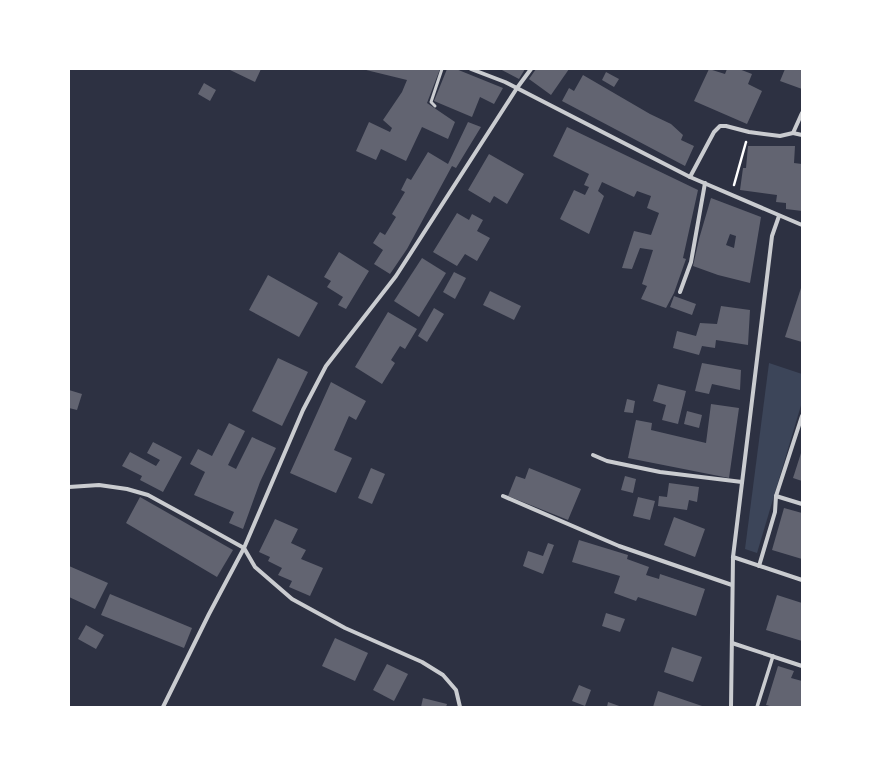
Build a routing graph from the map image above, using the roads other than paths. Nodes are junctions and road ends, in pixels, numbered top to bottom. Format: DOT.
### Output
graph roads {
  1 [pos="442,69"];
  2 [pos="471,69"];
  3 [pos="531,69"];
  4 [pos="517,88"];
  5 [pos="435,106"];
  6 [pos="802,113"];
  7 [pos="793,133"];
  8 [pos="802,135"];
  9 [pos="690,177"];
  10 [pos="706,184"];
  11 [pos="779,216"];
  12 [pos="802,224"];
  13 [pos="680,292"];
  14 [pos="802,416"];
  15 [pos="593,455"];
  16 [pos="742,482"];
  17 [pos="69,487"];
  18 [pos="502,496"];
  19 [pos="776,496"];
  20 [pos="802,504"];
  21 [pos="244,548"];
  22 [pos="733,557"];
  23 [pos="759,566"];
  24 [pos="802,580"];
  25 [pos="732,585"];
  26 [pos="732,643"];
  27 [pos="773,656"];
  28 [pos="802,666"];
  29 [pos="163,707"];
  30 [pos="460,707"];
  31 [pos="731,707"];
  32 [pos="757,707"];
  1 -- 5 [label="lane"];
  2 -- 4 [label="street"];
  3 -- 4 [label="street"];
  4 -- 9 [label="street"];
  4 -- 21 [label="street"];
  6 -- 7 [label="street"];
  7 -- 8 [label="street"];
  7 -- 9 [label="street"];
  9 -- 10 [label="street"];
  10 -- 11 [label="street"];
  10 -- 13 [label="street"];
  11 -- 12 [label="street"];
  11 -- 16 [label="street"];
  14 -- 19 [label="street"];
  15 -- 16 [label="street"];
  16 -- 22 [label="street"];
  17 -- 21 [label="street"];
  18 -- 25 [label="street"];
  19 -- 20 [label="street"];
  19 -- 23 [label="street"];
  21 -- 29 [label="street"];
  21 -- 30 [label="street"];
  22 -- 23 [label="street"];
  22 -- 25 [label="street"];
  23 -- 24 [label="street"];
  25 -- 26 [label="street"];
  26 -- 27 [label="street"];
  26 -- 31 [label="street"];
  27 -- 28 [label="street"];
  27 -- 32 [label="street"];
}
